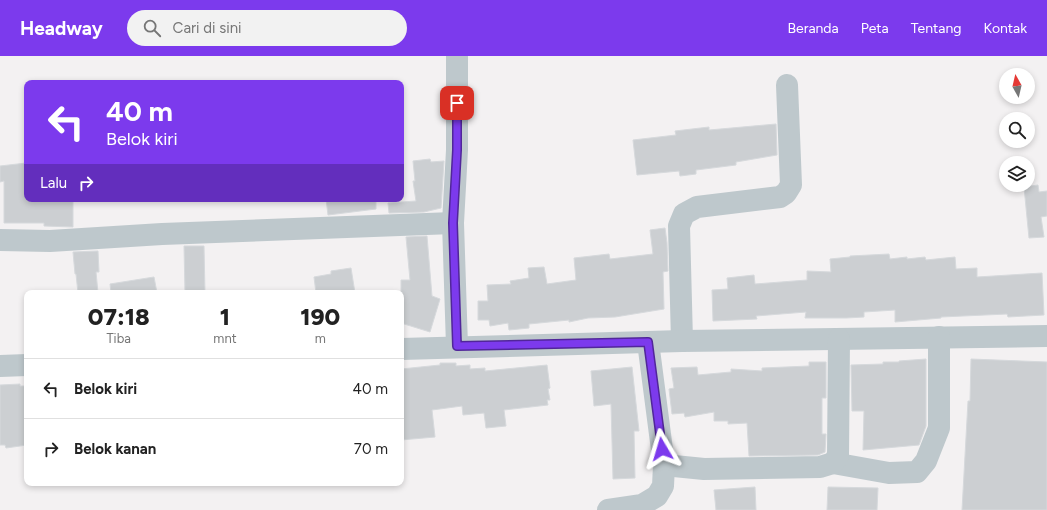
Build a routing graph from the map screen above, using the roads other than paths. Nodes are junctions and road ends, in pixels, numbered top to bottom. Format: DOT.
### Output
graph roads {
  1 [pos="457,56"];
  2 [pos="787,85"];
  3 [pos="453,223"];
  4 [pos="0,240"];
  5 [pos="1047,336"];
  6 [pos="939,337"];
  7 [pos="839,339"];
  8 [pos="682,341"];
  9 [pos="648,342"];
  10 [pos="457,346"];
  11 [pos="404,349"];
  12 [pos="24,365"];
  13 [pos="0,366"];
  14 [pos="833,463"];
  15 [pos="664,465"];
  16 [pos="608,510"];
  1 -- 3 [label="street"];
  2 -- 8 [label="street"];
  3 -- 4 [label="street"];
  3 -- 10 [label="street"];
  5 -- 6 [label="street"];
  6 -- 7 [label="street"];
  6 -- 14 [label="street"];
  7 -- 8 [label="street"];
  7 -- 14 [label="street"];
  8 -- 9 [label="street"];
  9 -- 10 [label="street"];
  9 -- 15 [label="street"];
  10 -- 11 [label="street"];
  12 -- 13 [label="street"];
  14 -- 15 [label="street"];
  15 -- 16 [label="street"];
}
